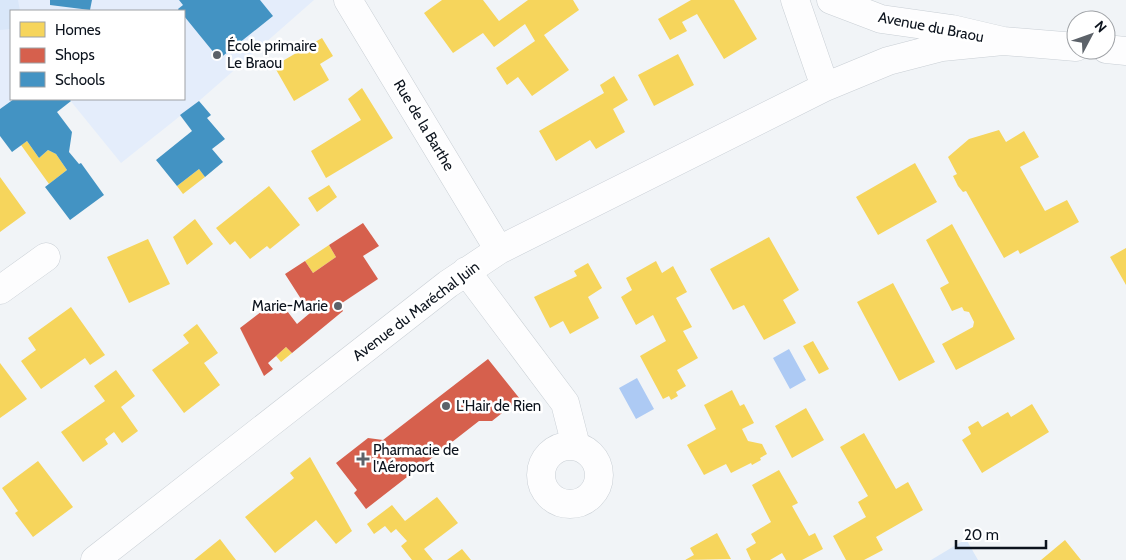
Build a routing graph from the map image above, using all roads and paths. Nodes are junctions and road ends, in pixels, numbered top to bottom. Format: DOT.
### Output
graph roads {
  1 [pos="348,0"];
  2 [pos="795,0"];
  3 [pos="831,0"];
  4 [pos="1003,41"];
  5 [pos="1066,46"];
  6 [pos="825,87"];
  7 [pos="499,250"];
  8 [pos="46,258"];
  9 [pos="466,271"];
  10 [pos="0,290"];
  11 [pos="576,446"];
  12 [pos="94,560"];
  1 -- 7 [label="street, Rue de la Barthe"];
  2 -- 6 [label="street"];
  3 -- 4 [label="street, Avenue du Braou"];
  4 -- 5 [label="street, Avenue du Braou"];
  4 -- 6 [label="street, Avenue du Braou"];
  6 -- 7 [label="street, Avenue du Maréchal Juin"];
  7 -- 9 [label="street, Avenue du Maréchal Juin"];
  8 -- 10 [label="street"];
  9 -- 11 [label="street"];
  9 -- 12 [label="street, Avenue du Maréchal Juin"];
}
